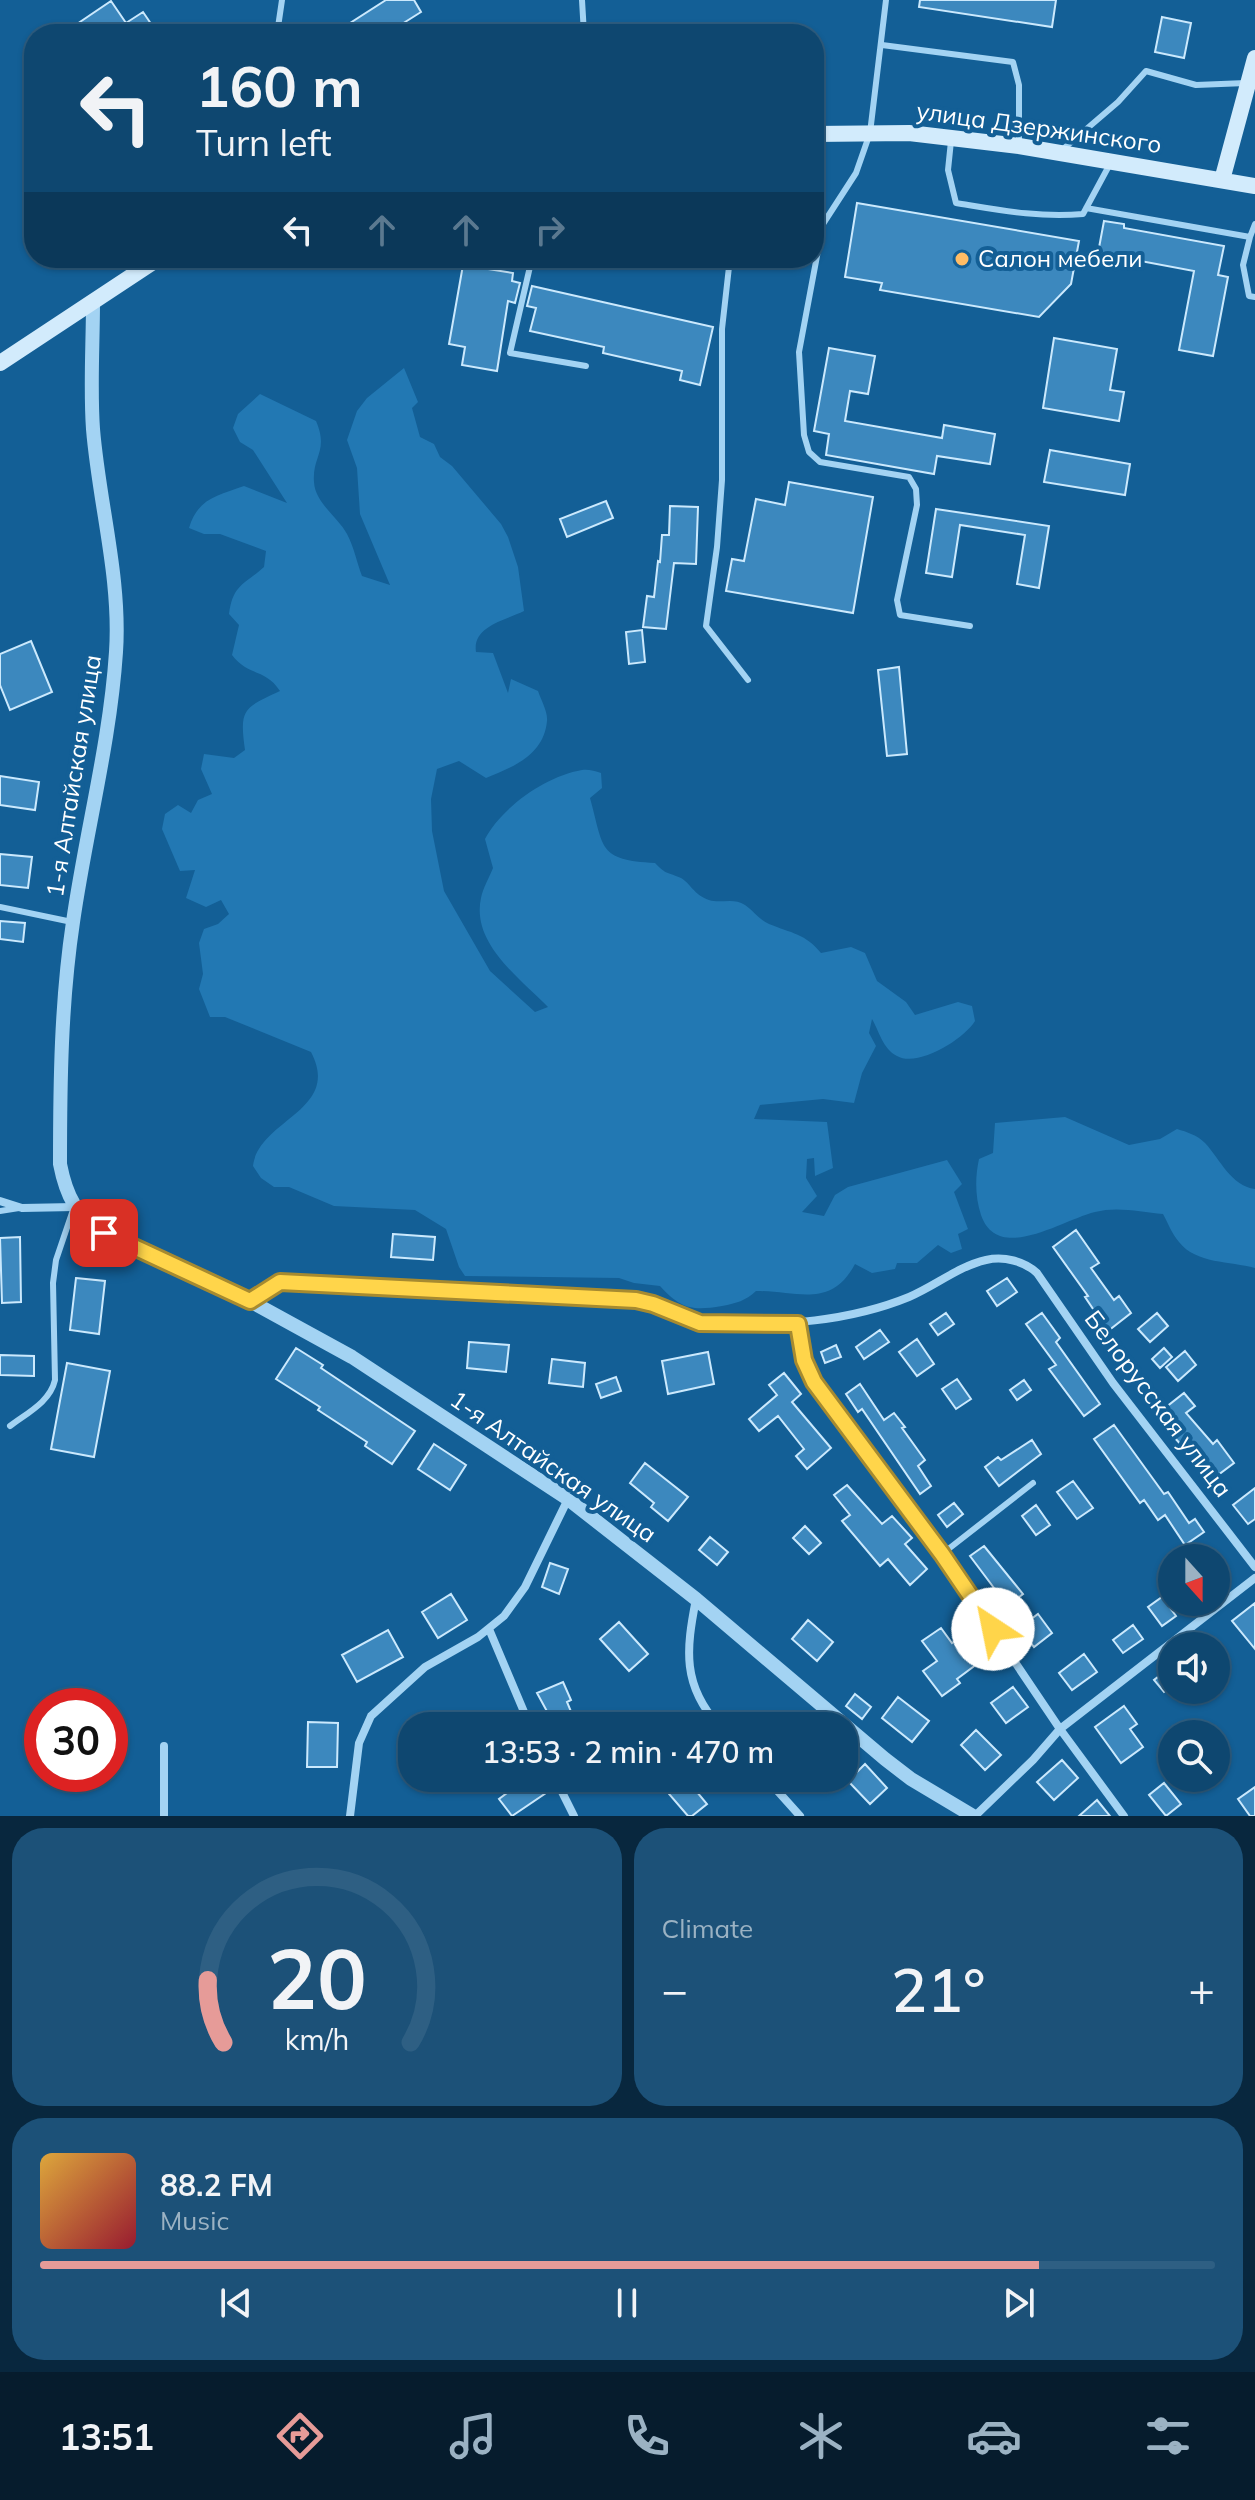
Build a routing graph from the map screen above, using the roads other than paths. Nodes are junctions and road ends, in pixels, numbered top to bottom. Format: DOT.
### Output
graph roads {
  1 [pos="282,0"];
  2 [pos="582,0"];
  3 [pos="886,0"];
  4 [pos="278,24"];
  5 [pos="583,24"];
  6 [pos="882,45"];
  7 [pos="1255,58"];
  8 [pos="1249,83"];
  9 [pos="870,133"];
  10 [pos="824,134"];
  11 [pos="952,138"];
  12 [pos="1019,146"];
  13 [pos="1060,152"];
  14 [pos="1112,160"];
  15 [pos="1222,180"];
  16 [pos="1255,186"];
  17 [pos="1086,208"];
  18 [pos="824,222"];
  19 [pos="1255,224"];
  20 [pos="1250,237"];
  21 [pos="144,268"];
  22 [pos="530,268"];
  23 [pos="729,268"];
  24 [pos="814,268"];
  25 [pos="1255,297"];
  26 [pos="93,301"];
  27 [pos="0,363"];
  28 [pos="586,366"];
  29 [pos="970,626"];
  30 [pos="748,680"];
  31 [pos="0,907"];
  32 [pos="72,922"];
  33 [pos="0,1201"];
  34 [pos="74,1207"];
  35 [pos="22,1208"];
  36 [pos="0,1211"];
  37 [pos="250,1301"];
  38 [pos="798,1324"];
  39 [pos="717,1325"];
  40 [pos="10,1426"];
  41 [pos="1033,1483"];
  42 [pos="568,1499"];
  43 [pos="942,1554"];
  44 [pos="1255,1567"];
  45 [pos="1255,1578"];
  46 [pos="696,1599"];
  47 [pos="489,1629"];
  48 [pos="524,1712"];
  49 [pos="708,1712"];
  50 [pos="1060,1729"];
  51 [pos="164,1746"];
  52 [pos="562,1792"];
  53 [pos="779,1792"];
  54 [pos="164,1816"];
  55 [pos="350,1816"];
  56 [pos="574,1816"];
  57 [pos="800,1816"];
  58 [pos="974,1816"];
  59 [pos="1124,1816"];
  1 -- 4 [label="lane"];
  2 -- 5 [label="lane"];
  3 -- 6 [label="lane"];
  6 -- 9 [label="lane"];
  6 -- 12 [label="lane"];
  7 -- 8 [label="main road"];
  8 -- 13 [label="lane"];
  8 -- 15 [label="main road"];
  9 -- 10 [label="main road, улица Дзержинского"];
  9 -- 11 [label="main road, улица Дзержинского"];
  9 -- 18 [label="lane"];
  11 -- 12 [label="main road, улица Дзержинского"];
  11 -- 17 [label="lane"];
  12 -- 13 [label="main road, улица Дзержинского"];
  13 -- 14 [label="main road, улица Дзержинского"];
  14 -- 15 [label="main road, улица Дзержинского"];
  14 -- 17 [label="lane"];
  15 -- 16 [label="main road, улица Дзержинского"];
  17 -- 20 [label="lane"];
  19 -- 20 [label="lane"];
  20 -- 25 [label="lane"];
  21 -- 26 [label="main road"];
  22 -- 28 [label="lane"];
  23 -- 30 [label="lane"];
  24 -- 29 [label="lane"];
  26 -- 27 [label="main road"];
  26 -- 32 [label="street, 1-я Алтайская улица"];
  31 -- 32 [label="lane"];
  32 -- 34 [label="street, 1-я Алтайская улица"];
  33 -- 35 [label="street"];
  34 -- 35 [label="street"];
  34 -- 37 [label="street, 1-я Алтайская улица"];
  34 -- 40 [label="lane"];
  35 -- 36 [label="lane"];
  37 -- 39 [label="lane"];
  37 -- 42 [label="street, 1-я Алтайская улица"];
  38 -- 39 [label="street"];
  38 -- 43 [label="street"];
  38 -- 44 [label="street, Белорусская улица"];
  41 -- 43 [label="lane"];
  42 -- 46 [label="street, 1-я Алтайская улица"];
  42 -- 47 [label="street"];
  43 -- 50 [label="street"];
  45 -- 50 [label="street"];
  46 -- 49 [label="street"];
  46 -- 58 [label="street, 1-я Алтайская улица"];
  47 -- 48 [label="street"];
  47 -- 55 [label="street"];
  50 -- 58 [label="street"];
  50 -- 59 [label="street"];
  51 -- 54 [label="street"];
  52 -- 56 [label="street"];
  53 -- 57 [label="street"];
}
